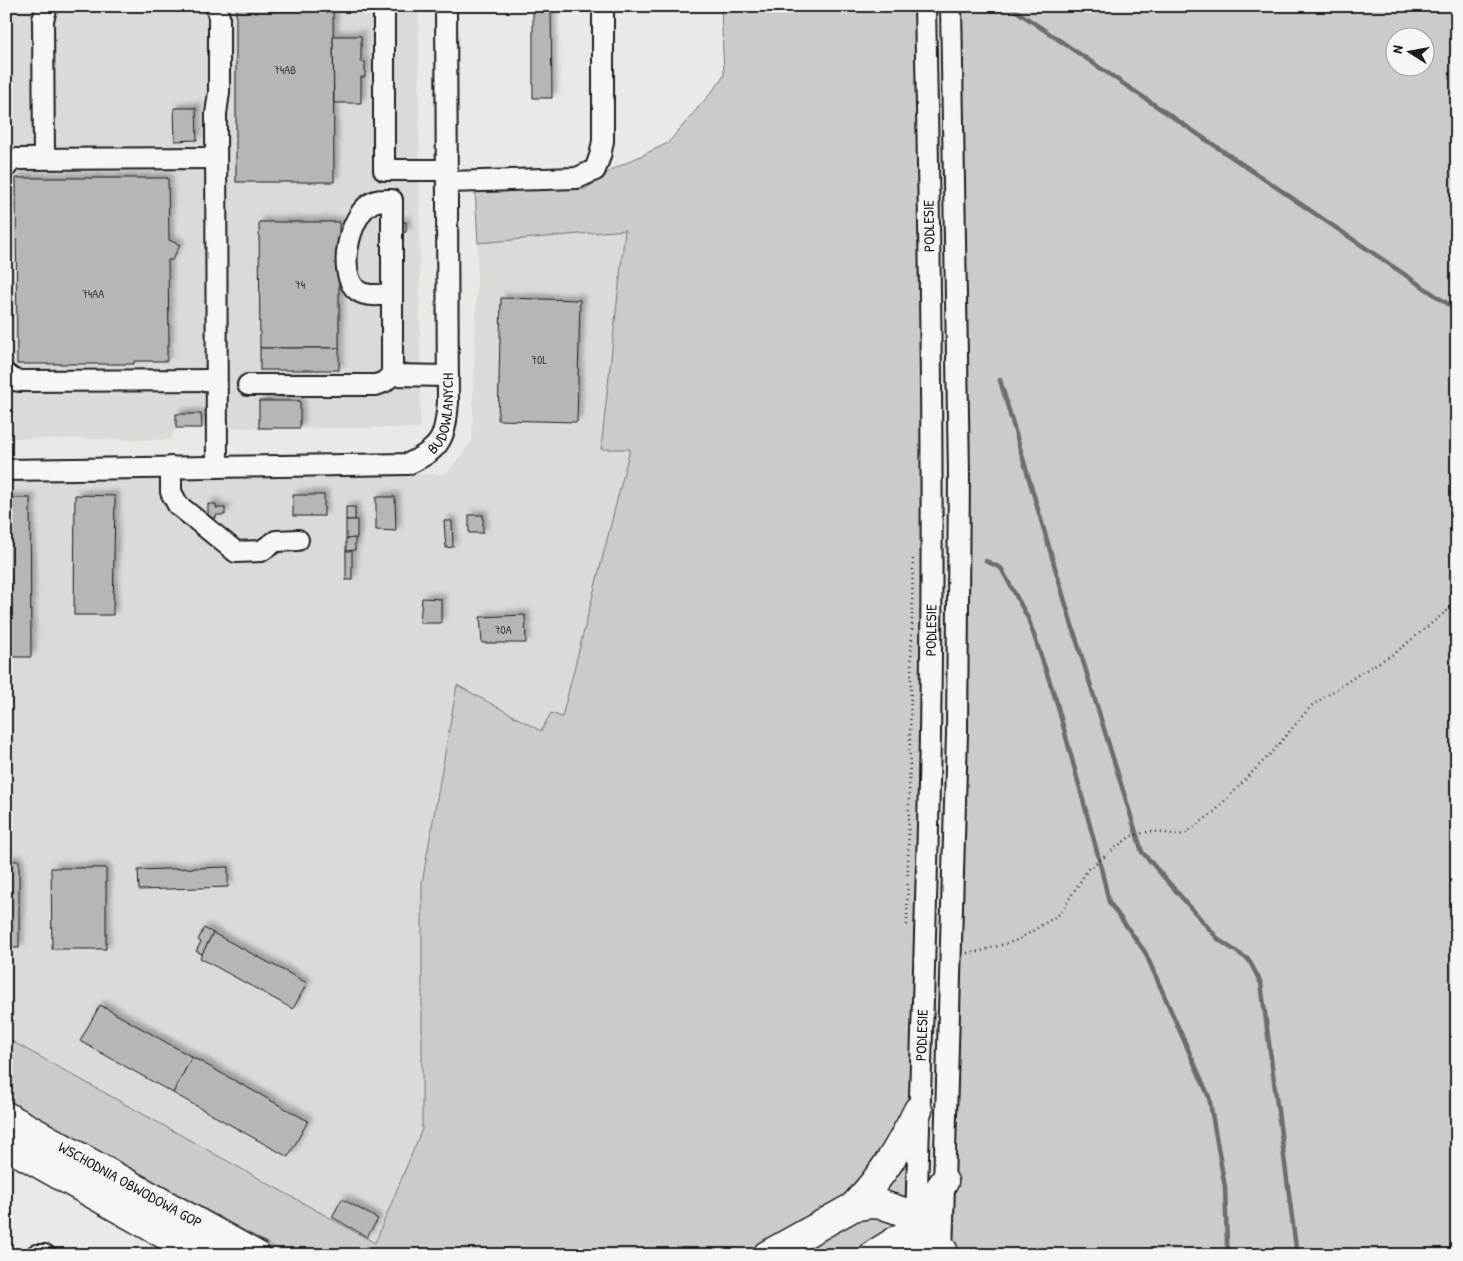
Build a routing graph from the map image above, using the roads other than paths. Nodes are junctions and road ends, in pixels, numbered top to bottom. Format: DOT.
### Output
graph roads {
  1 [pos="46,6"];
  2 [pos="216,6"];
  3 [pos="384,6"];
  4 [pos="446,6"];
  5 [pos="603,6"];
  6 [pos="925,6"];
  7 [pos="951,6"];
  8 [pos="44,158"];
  9 [pos="216,158"];
  10 [pos="6,168"];
  11 [pos="447,176"];
  12 [pos="392,294"];
  13 [pos="6,374"];
  14 [pos="392,375"];
  15 [pos="448,376"];
  16 [pos="216,380"];
  17 [pos="248,385"];
  18 [pos="171,467"];
  19 [pos="217,467"];
  20 [pos="6,470"];
  21 [pos="298,540"];
  22 [pos="918,1110"];
  23 [pos="6,1116"];
  24 [pos="6,1146"];
  25 [pos="944,1182"];
  26 [pos="852,1207"];
  27 [pos="916,1222"];
  28 [pos="943,1252"];
  29 [pos="36,1255"];
  30 [pos="45,1255"];
  31 [pos="201,1255"];
  32 [pos="256,1255"];
  33 [pos="767,1255"];
  34 [pos="873,1255"];
  35 [pos="915,1255"];
  1 -- 8 [label="street"];
  2 -- 9 [label="street"];
  3 -- 11 [label="street"];
  4 -- 11 [label="street, BUDOWLANYCH"];
  5 -- 11 [label="street"];
  6 -- 22 [label="street, PODLESIE"];
  7 -- 25 [label="street, PODLESIE"];
  8 -- 9 [label="street"];
  8 -- 10 [label="street"];
  9 -- 16 [label="street"];
  11 -- 15 [label="street, BUDOWLANYCH"];
  12 -- 14 [label="street"];
  13 -- 16 [label="street"];
  14 -- 15 [label="street"];
  14 -- 17 [label="street"];
  15 -- 19 [label="street, BUDOWLANYCH"];
  16 -- 19 [label="street"];
  18 -- 19 [label="street, BUDOWLANYCH"];
  18 -- 20 [label="street, BUDOWLANYCH"];
  18 -- 21 [label="street"];
  22 -- 26 [label="highway"];
  22 -- 27 [label="street, PODLESIE"];
  23 -- 32 [label="highway, WSCHODNIA OBWODOWA GOP"];
  24 -- 31 [label="highway, WSCHODNIA OBWODOWA GOP"];
  25 -- 27 [label="highway"];
  25 -- 28 [label="street, PODLESIE"];
  26 -- 27 [label="highway"];
  26 -- 33 [label="highway"];
  27 -- 28 [label="highway"];
  27 -- 34 [label="highway"];
  27 -- 35 [label="street, PODLESIE"];
  29 -- 30 [label="street"];
}
